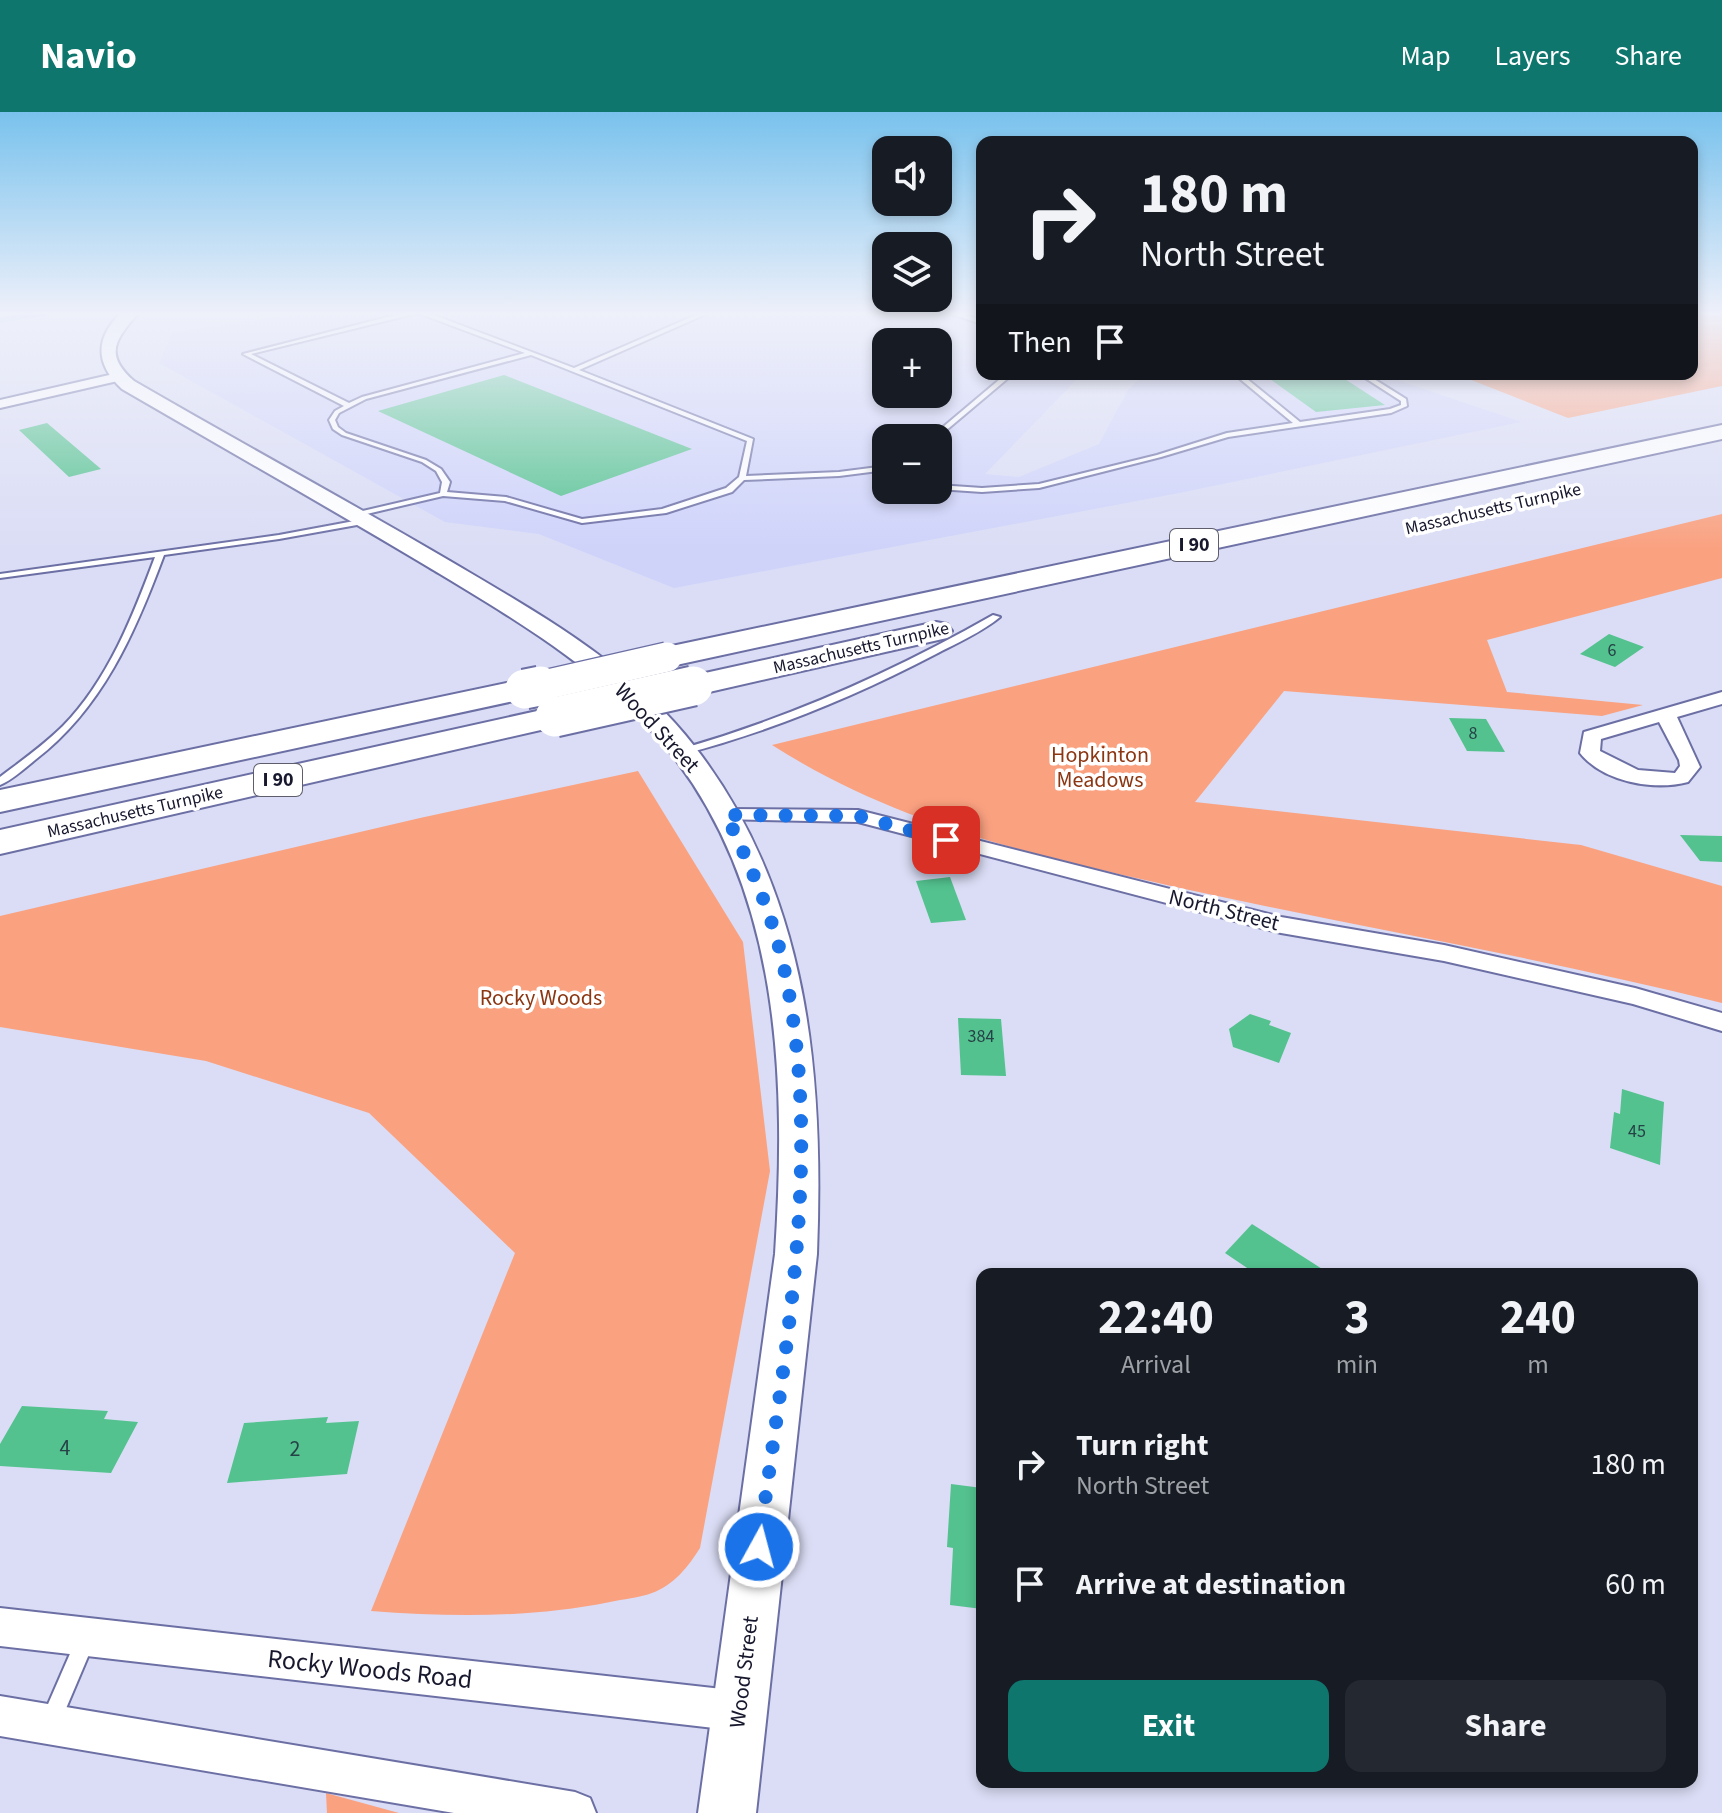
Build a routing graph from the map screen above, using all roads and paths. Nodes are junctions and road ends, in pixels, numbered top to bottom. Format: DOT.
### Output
graph roads {
  1 [pos="60,390"];
  2 [pos="141,390"];
  3 [pos="319,390"];
  4 [pos="399,390"];
  5 [pos="626,390"];
  6 [pos="990,390"];
  7 [pos="1257,390"];
  8 [pos="1388,390"];
  9 [pos="0,404"];
  10 [pos="348,405"];
  11 [pos="1297,423"];
  12 [pos="950,424"];
  13 [pos="1722,432"];
  14 [pos="1722,458"];
  15 [pos="872,470"];
  16 [pos="742,478"];
  17 [pos="952,488"];
  18 [pos="443,494"];
  19 [pos="361,518"];
  20 [pos="1413,526"];
  21 [pos="161,552"];
  22 [pos="0,576"];
  23 [pos="1008,614"];
  24 [pos="1722,698"];
  25 [pos="1667,714"];
  26 [pos="684,751"];
  27 [pos="0,782"];
  28 [pos="0,801"];
  29 [pos="726,815"];
  30 [pos="0,842"];
  31 [pos="1722,1022"];
  32 [pos="0,1627"];
  33 [pos="88,1637"];
  34 [pos="740,1711"];
  35 [pos="0,1716"];
  36 [pos="49,1724"];
  37 [pos="575,1813"];
  38 [pos="727,1813"];
  1 -- 9 [label="street"];
  2 -- 19 [label="main road, Wood Street"];
  3 -- 10 [label="lane"];
  4 -- 10 [label="lane"];
  5 -- 16 [label="lane"];
  6 -- 12 [label="lane"];
  7 -- 11 [label="lane"];
  8 -- 11 [label="lane"];
  10 -- 18 [label="lane"];
  11 -- 17 [label="lane"];
  13 -- 28 [label="highway, Massachusetts Turnpike / I 90, bridge"];
  14 -- 20 [label="highway, Massachusetts Turnpike"];
  15 -- 16 [label="lane"];
  16 -- 18 [label="lane"];
  18 -- 19 [label="lane"];
  19 -- 21 [label="lane"];
  19 -- 26 [label="main road, Wood Street"];
  21 -- 22 [label="lane"];
  21 -- 27 [label="lane"];
  23 -- 26 [label="lane"];
  23 -- 30 [label="highway, Massachusetts Turnpike / I 90, bridge"];
  24 -- 25 [label="street"];
  25 -- 25 [label="street"];
  26 -- 29 [label="main road, Wood Street"];
  29 -- 31 [label="street, North Street"];
  29 -- 34 [label="main road, Wood Street"];
  32 -- 33 [label="street, Rocky Woods Road"];
  33 -- 34 [label="street, Rocky Woods Road"];
  33 -- 36 [label="lane"];
  34 -- 38 [label="main road, Wood Street"];
  35 -- 36 [label="street"];
  36 -- 37 [label="street"];
}
